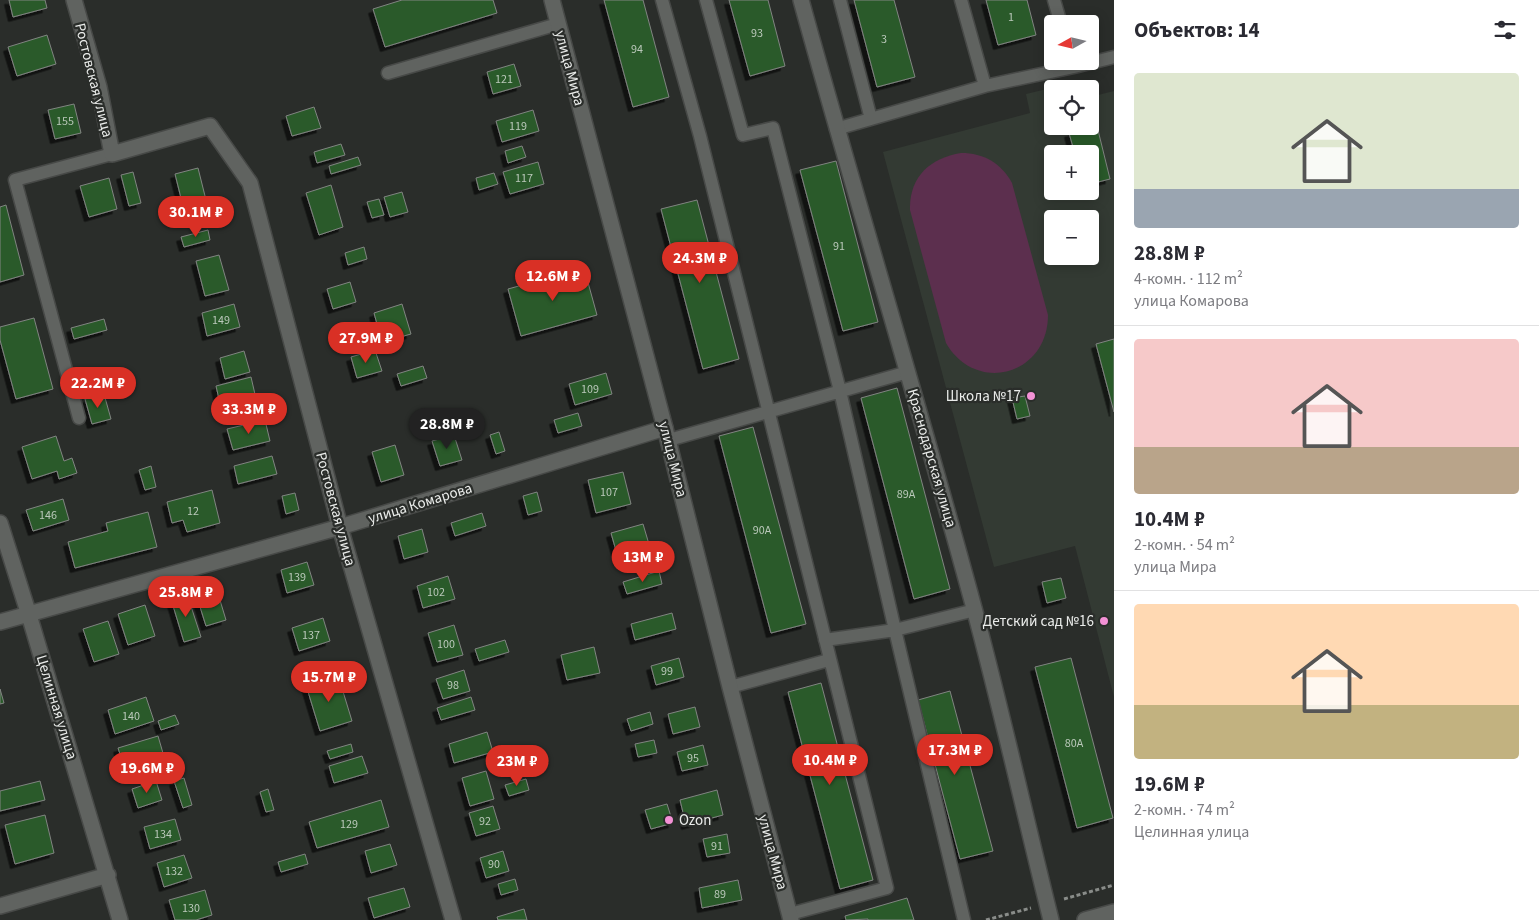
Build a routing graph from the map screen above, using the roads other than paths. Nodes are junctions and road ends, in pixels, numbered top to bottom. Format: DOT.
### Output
graph roads {
  1 [pos="74,0"];
  2 [pos="552,0"];
  3 [pos="662,0"];
  4 [pos="706,0"];
  5 [pos="801,0"];
  6 [pos="840,0"];
  7 [pos="961,0"];
  8 [pos="1054,0"];
  9 [pos="1058,15"];
  10 [pos="558,24"];
  11 [pos="1114,57"];
  12 [pos="1099,60"];
  13 [pos="1049,70"];
  14 [pos="388,73"];
  15 [pos="985,86"];
  16 [pos="871,119"];
  17 [pos="836,129"];
  18 [pos="112,154"];
  19 [pos="908,372"];
  20 [pos="840,391"];
  21 [pos="768,411"];
  22 [pos="79,418"];
  23 [pos="667,434"];
  24 [pos="0,523"];
  25 [pos="340,527"];
  26 [pos="975,610"];
  27 [pos="29,615"];
  28 [pos="0,622"];
  29 [pos="894,630"];
  30 [pos="825,640"];
  31 [pos="829,660"];
  32 [pos="730,687"];
  33 [pos="108,876"];
  34 [pos="0,906"];
  35 [pos="1114,912"];
  36 [pos="790,917"];
  37 [pos="120,920"];
  38 [pos="453,920"];
  39 [pos="964,920"];
  40 [pos="1051,920"];
  41 [pos="1085,920"];
  1 -- 18 [label="street, Ростовская улица"];
  2 -- 10 [label="street, улица Мира"];
  3 -- 21 [label="lane"];
  4 -- 20 [label="lane"];
  5 -- 17 [label="street, Краснодарская улица"];
  6 -- 16 [label="lane"];
  7 -- 15 [label="lane"];
  8 -- 9 [label="lane"];
  10 -- 14 [label="lane"];
  10 -- 23 [label="street, улица Мира"];
  11 -- 12 [label="lane"];
  13 -- 15 [label="lane"];
  15 -- 16 [label="lane"];
  16 -- 17 [label="lane"];
  17 -- 19 [label="street, Краснодарская улица"];
  18 -- 22 [label="lane"];
  18 -- 25 [label="street, Ростовская улица"];
  19 -- 20 [label="lane"];
  19 -- 26 [label="street, Краснодарская улица"];
  20 -- 21 [label="lane"];
  20 -- 29 [label="lane"];
  21 -- 23 [label="lane"];
  21 -- 30 [label="lane"];
  23 -- 25 [label="street, улица Комарова"];
  23 -- 32 [label="street, улица Мира"];
  24 -- 27 [label="street, Целинная улица"];
  25 -- 27 [label="street, улица Комарова"];
  25 -- 38 [label="street, Ростовская улица"];
  26 -- 29 [label="lane"];
  26 -- 40 [label="street, Краснодарская улица"];
  27 -- 28 [label="street, улица Комарова"];
  27 -- 33 [label="street, Целинная улица"];
  29 -- 30 [label="lane"];
  29 -- 39 [label="lane"];
  30 -- 31 [label="lane"];
  31 -- 32 [label="lane"];
  31 -- 36 [label="lane"];
  32 -- 36 [label="street, улица Мира"];
  33 -- 34 [label="street"];
  33 -- 37 [label="street, Целинная улица"];
  35 -- 41 [label="street"];
}
